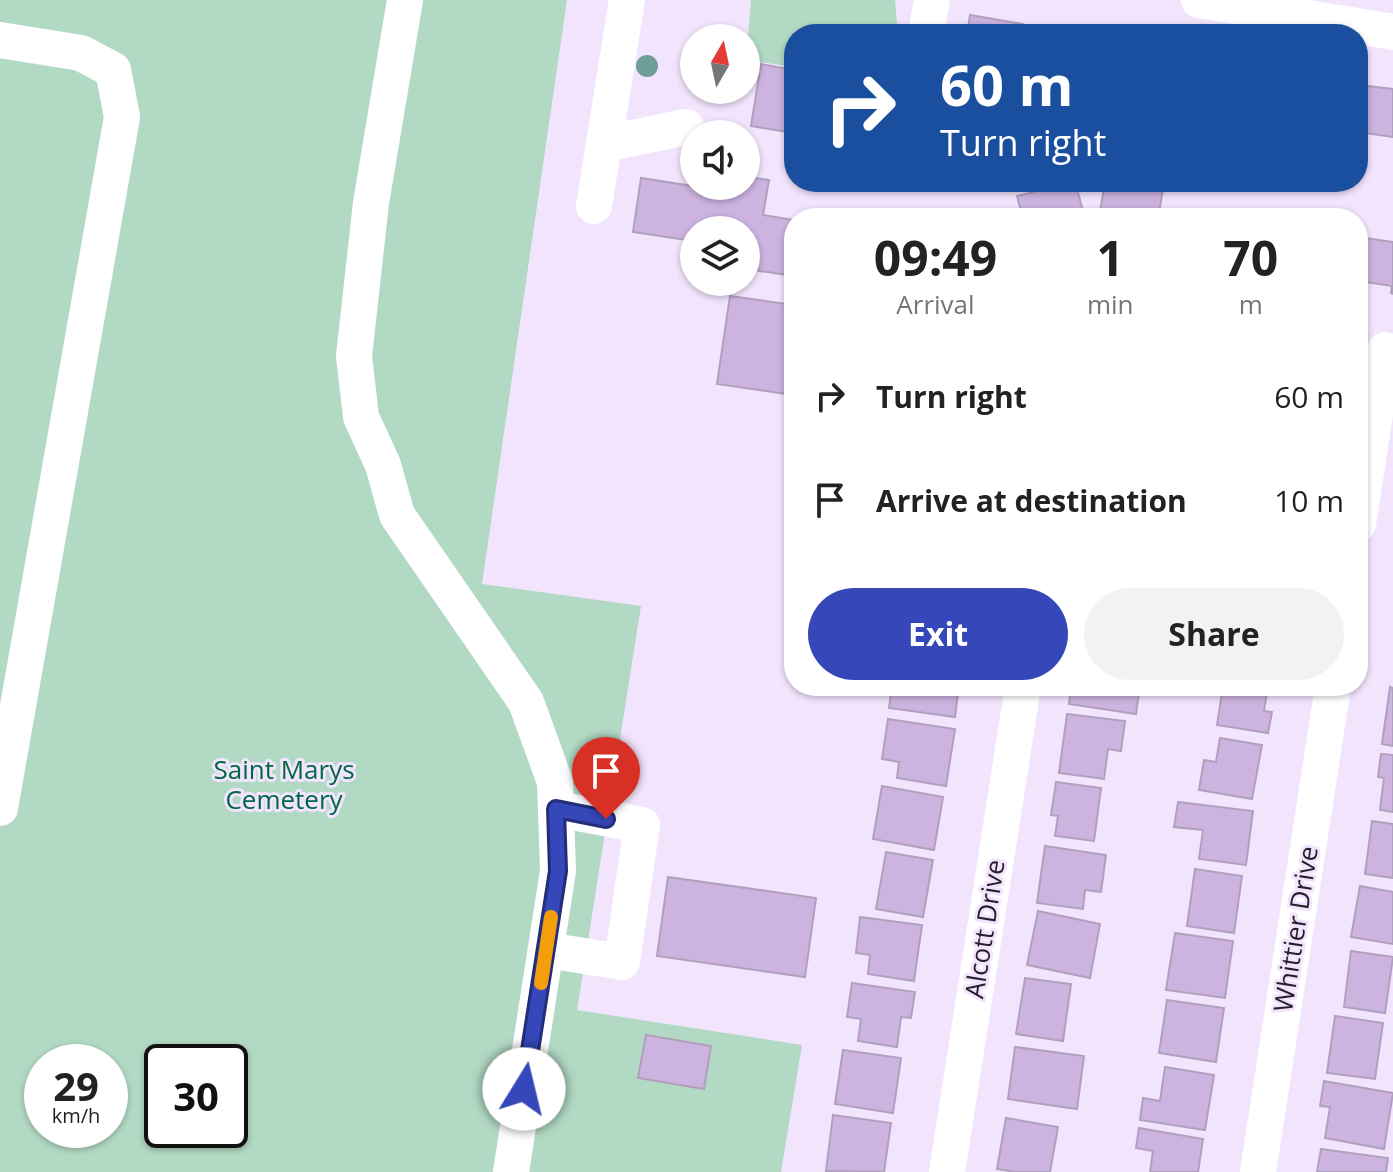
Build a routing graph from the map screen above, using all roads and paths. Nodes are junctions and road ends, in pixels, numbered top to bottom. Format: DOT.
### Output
graph roads {
  1 [pos="405,0"];
  2 [pos="627,0"];
  3 [pos="932,0"];
  4 [pos="1199,0"];
  5 [pos="928,24"];
  6 [pos="1344,24"];
  7 [pos="1368,28"];
  8 [pos="1393,32"];
  9 [pos="0,40"];
  10 [pos="680,128"];
  11 [pos="604,144"];
  12 [pos="594,206"];
  13 [pos="1379,349"];
  14 [pos="1368,441"];
  15 [pos="1021,696"];
  16 [pos="1331,696"];
  17 [pos="0,808"];
  18 [pos="556,809"];
  19 [pos="546,950"];
  20 [pos="511,1172"];
  21 [pos="947,1172"];
  22 [pos="1258,1172"];
  1 -- 18 [label="street"];
  2 -- 11 [label="street"];
  3 -- 5 [label="street"];
  4 -- 6 [label="street"];
  7 -- 8 [label="street"];
  9 -- 17 [label="street"];
  10 -- 11 [label="street"];
  11 -- 12 [label="street"];
  13 -- 14 [label="street"];
  15 -- 21 [label="street, Alcott Drive"];
  16 -- 22 [label="street, Whittier Drive"];
  18 -- 19 [label="street"];
  18 -- 19 [label="street"];
  19 -- 20 [label="street"];
}
